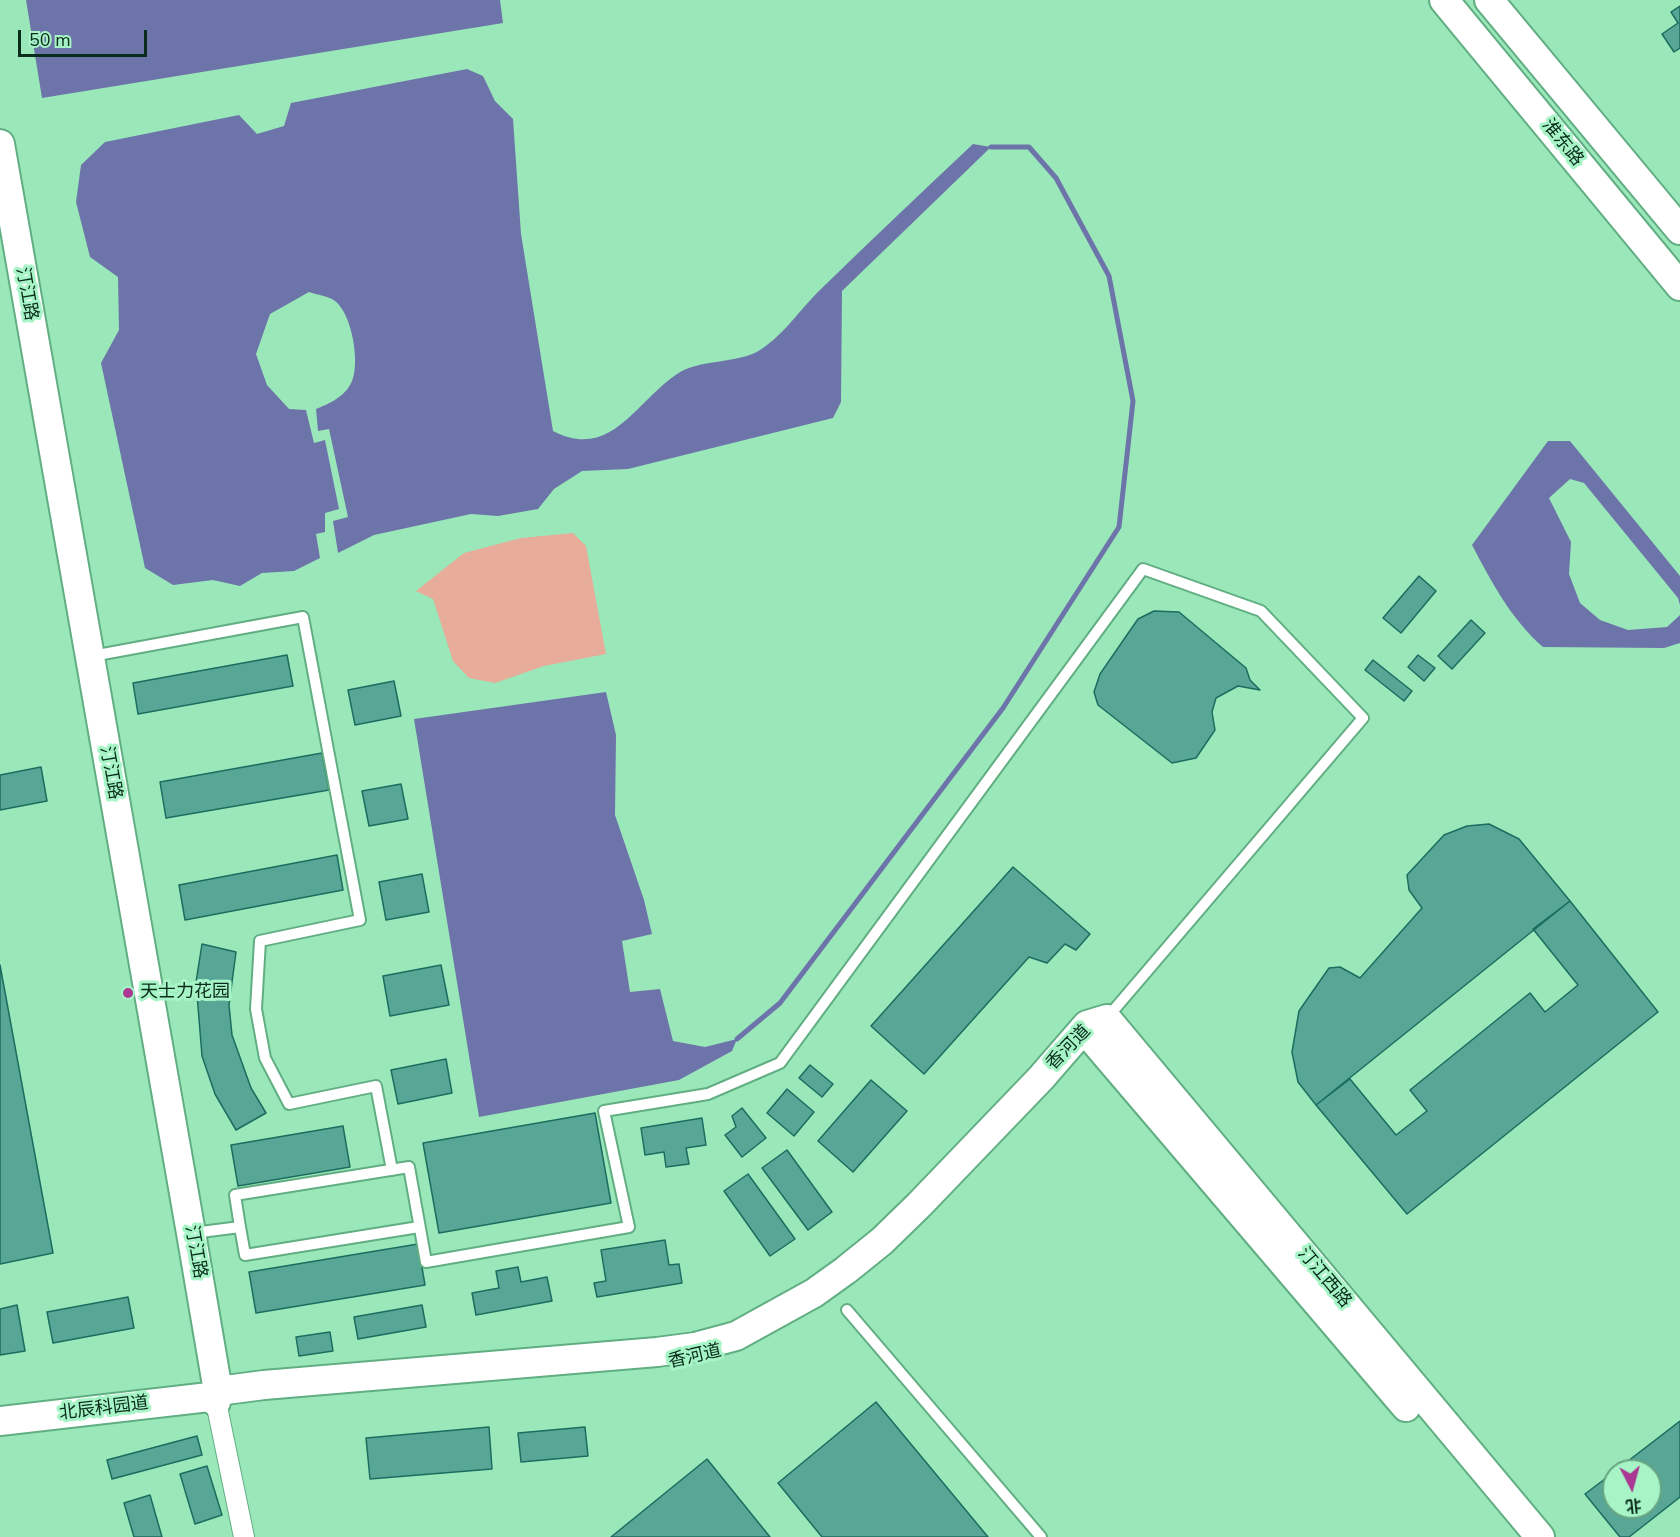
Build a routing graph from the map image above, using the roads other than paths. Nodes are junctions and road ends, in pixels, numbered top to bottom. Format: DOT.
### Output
graph roads {
  1 [pos="1444,0"];
  2 [pos="1489,0"];
  3 [pos="0,144"];
  4 [pos="0,226"];
  5 [pos="1680,230"];
  6 [pos="1680,286"];
  7 [pos="90,657"];
  8 [pos="1096,1029"];
  9 [pos="392,1170"];
  10 [pos="240,1227"];
  11 [pos="419,1227"];
  12 [pos="187,1234"];
  13 [pos="847,1310"];
  14 [pos="214,1397"];
  15 [pos="0,1421"];
  16 [pos="243,1537"];
  17 [pos="1041,1537"];
  18 [pos="1517,1537"];
  19 [pos="1540,1537"];
  1 -- 6 [label="street, 淮东路"];
  2 -- 5 [label="street, 淮东路"];
  3 -- 7 [label="street, 汀江路"];
  4 -- 12 [label="street, 汀江路"];
  7 -- 9 [label="lane"];
  7 -- 12 [label="street, 汀江路"];
  8 -- 11 [label="lane"];
  8 -- 14 [label="street, 香河道"];
  8 -- 18 [label="street, 汀江西路"];
  8 -- 19 [label="street, 汀江西路"];
  9 -- 10 [label="lane"];
  9 -- 11 [label="lane"];
  10 -- 11 [label="lane"];
  10 -- 12 [label="lane"];
  12 -- 14 [label="street, 汀江路"];
  13 -- 17 [label="lane"];
  14 -- 15 [label="street, 北辰科园道"];
  14 -- 16 [label="street"];
}
